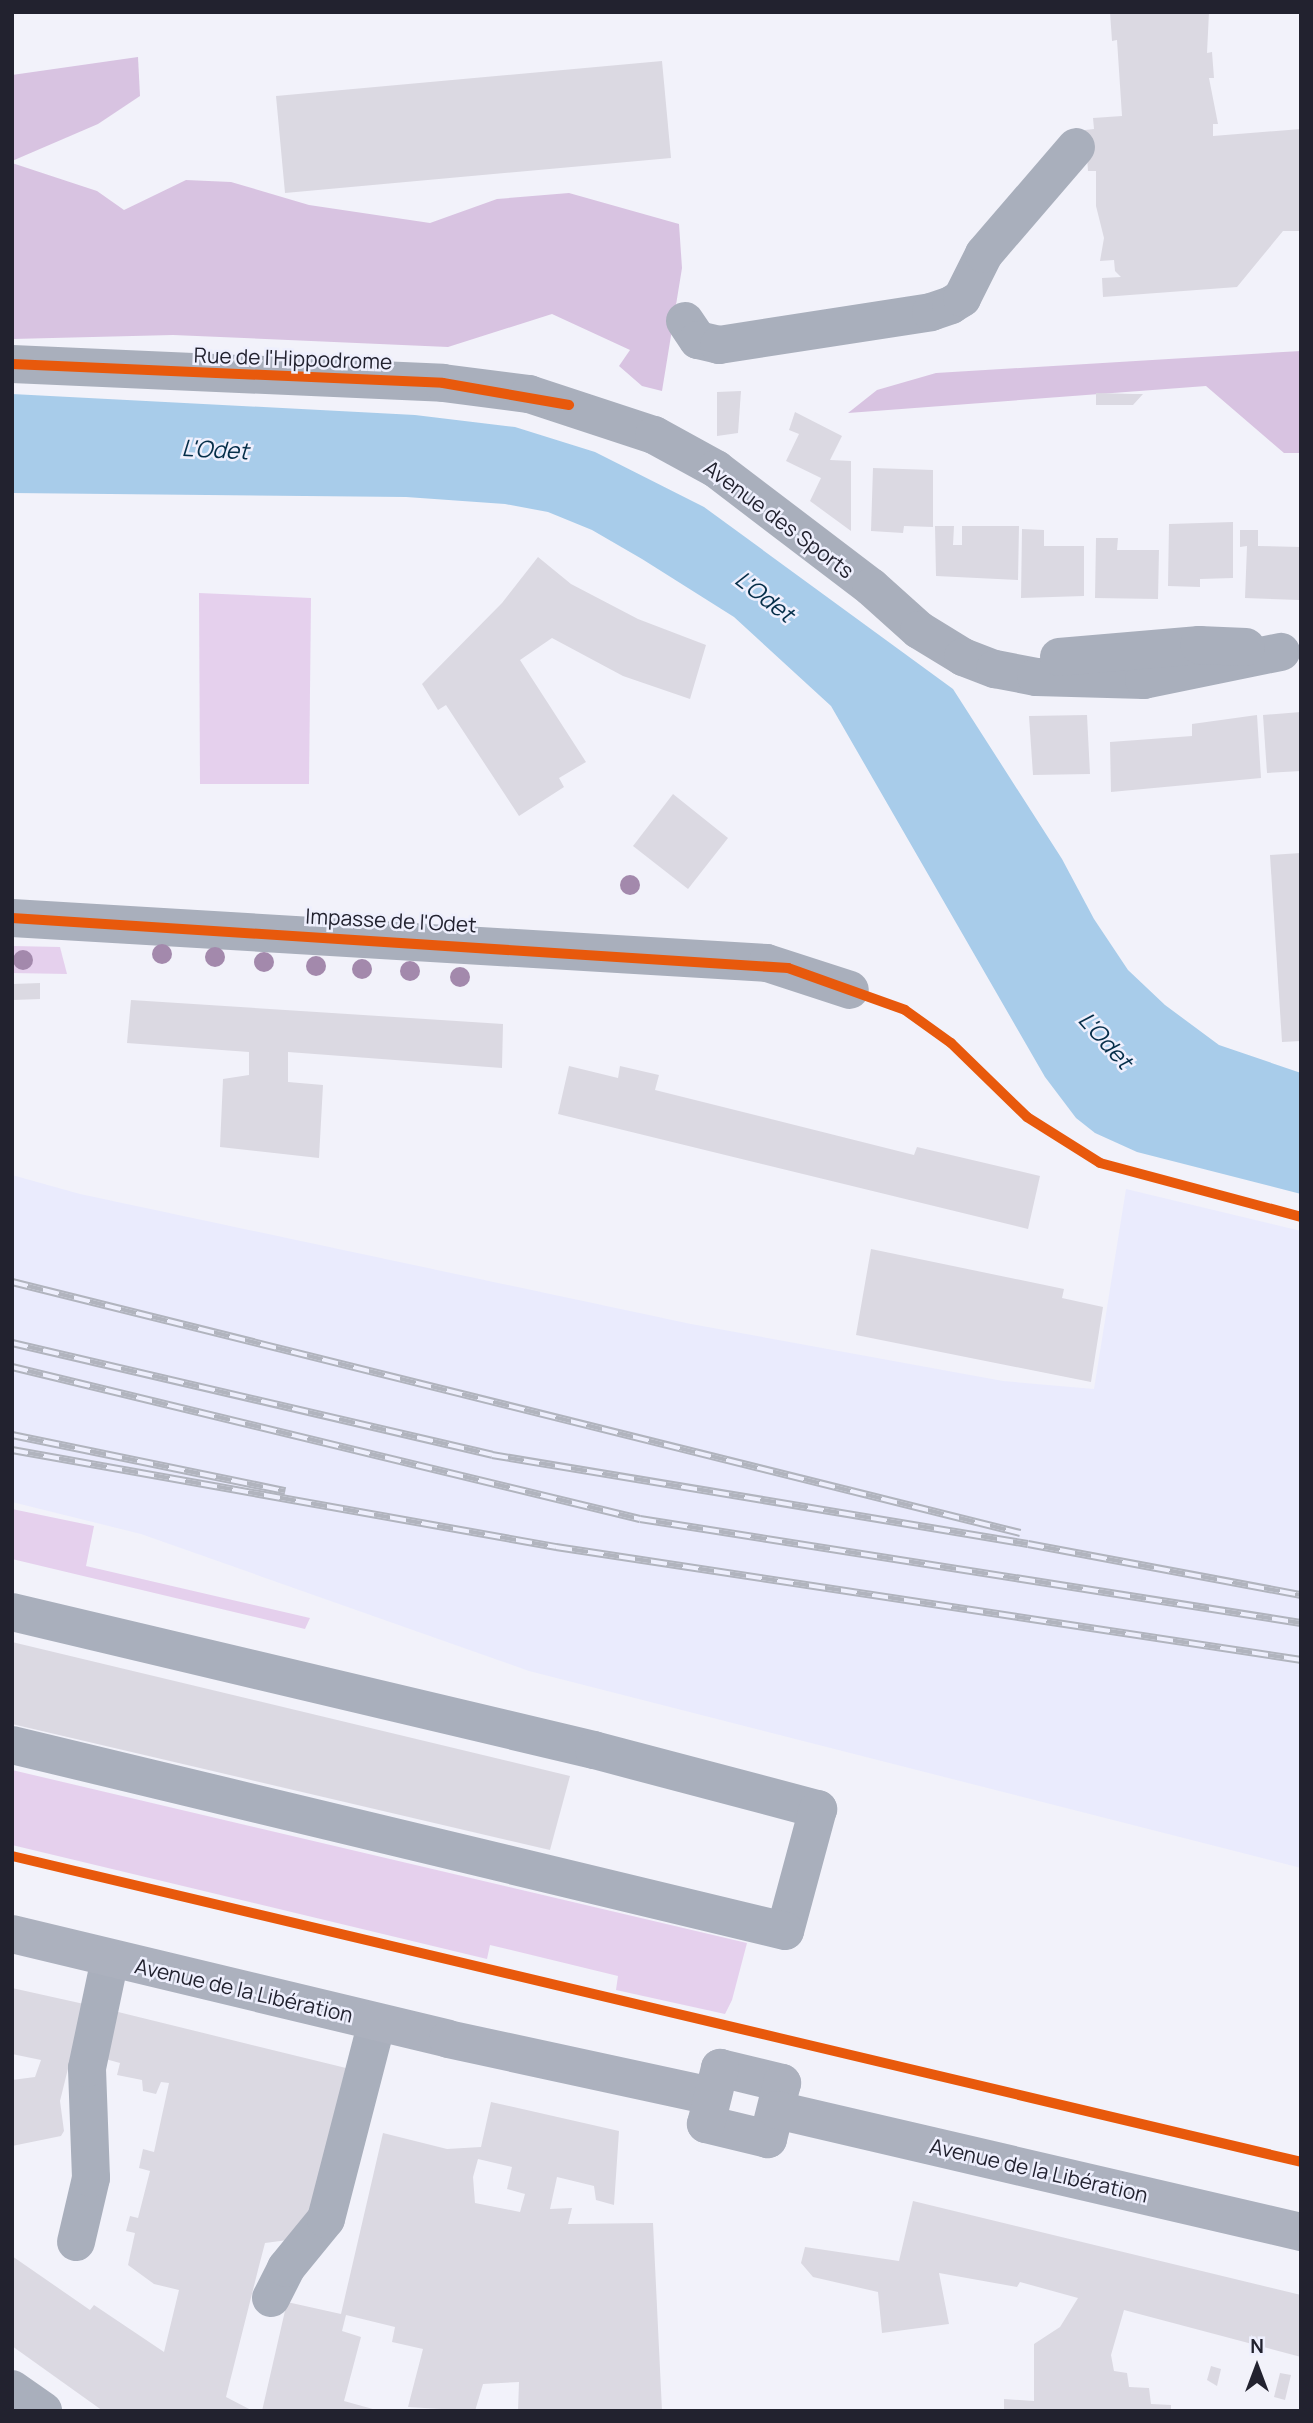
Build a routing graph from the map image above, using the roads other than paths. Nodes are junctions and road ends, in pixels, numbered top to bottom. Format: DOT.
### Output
graph roads {
  1 [pos="1076,148"];
  2 [pos="685,321"];
  3 [pos="12,364"];
  4 [pos="569,405"];
  5 [pos="1291,652"];
  6 [pos="12,918"];
  7 [pos="850,990"];
  8 [pos="12,1612"];
  9 [pos="12,1745"];
  10 [pos="12,1934"];
  11 [pos="110,1959"];
  12 [pos="377,2022"];
  13 [pos="1301,2232"];
  14 [pos="76,2242"];
  15 [pos="271,2298"];
  16 [pos="12,2389"];
  17 [pos="43,2411"];
  1 -- 2 [label="street"];
  3 -- 4 [label="street, Rue de l'Hippodrome"];
  4 -- 5 [label="street, Avenue des Sports"];
  6 -- 7 [label="street, Impasse de l'Odet"];
  8 -- 9 [label="street"];
  10 -- 11 [label="main road, Avenue de la Libération"];
  11 -- 12 [label="main road, Avenue de la Libération"];
  11 -- 14 [label="street, Avenue de la Libération"];
  12 -- 13 [label="main road, Avenue de la Libération"];
  12 -- 15 [label="street, Avenue de la Libération"];
  16 -- 17 [label="street"];
}
